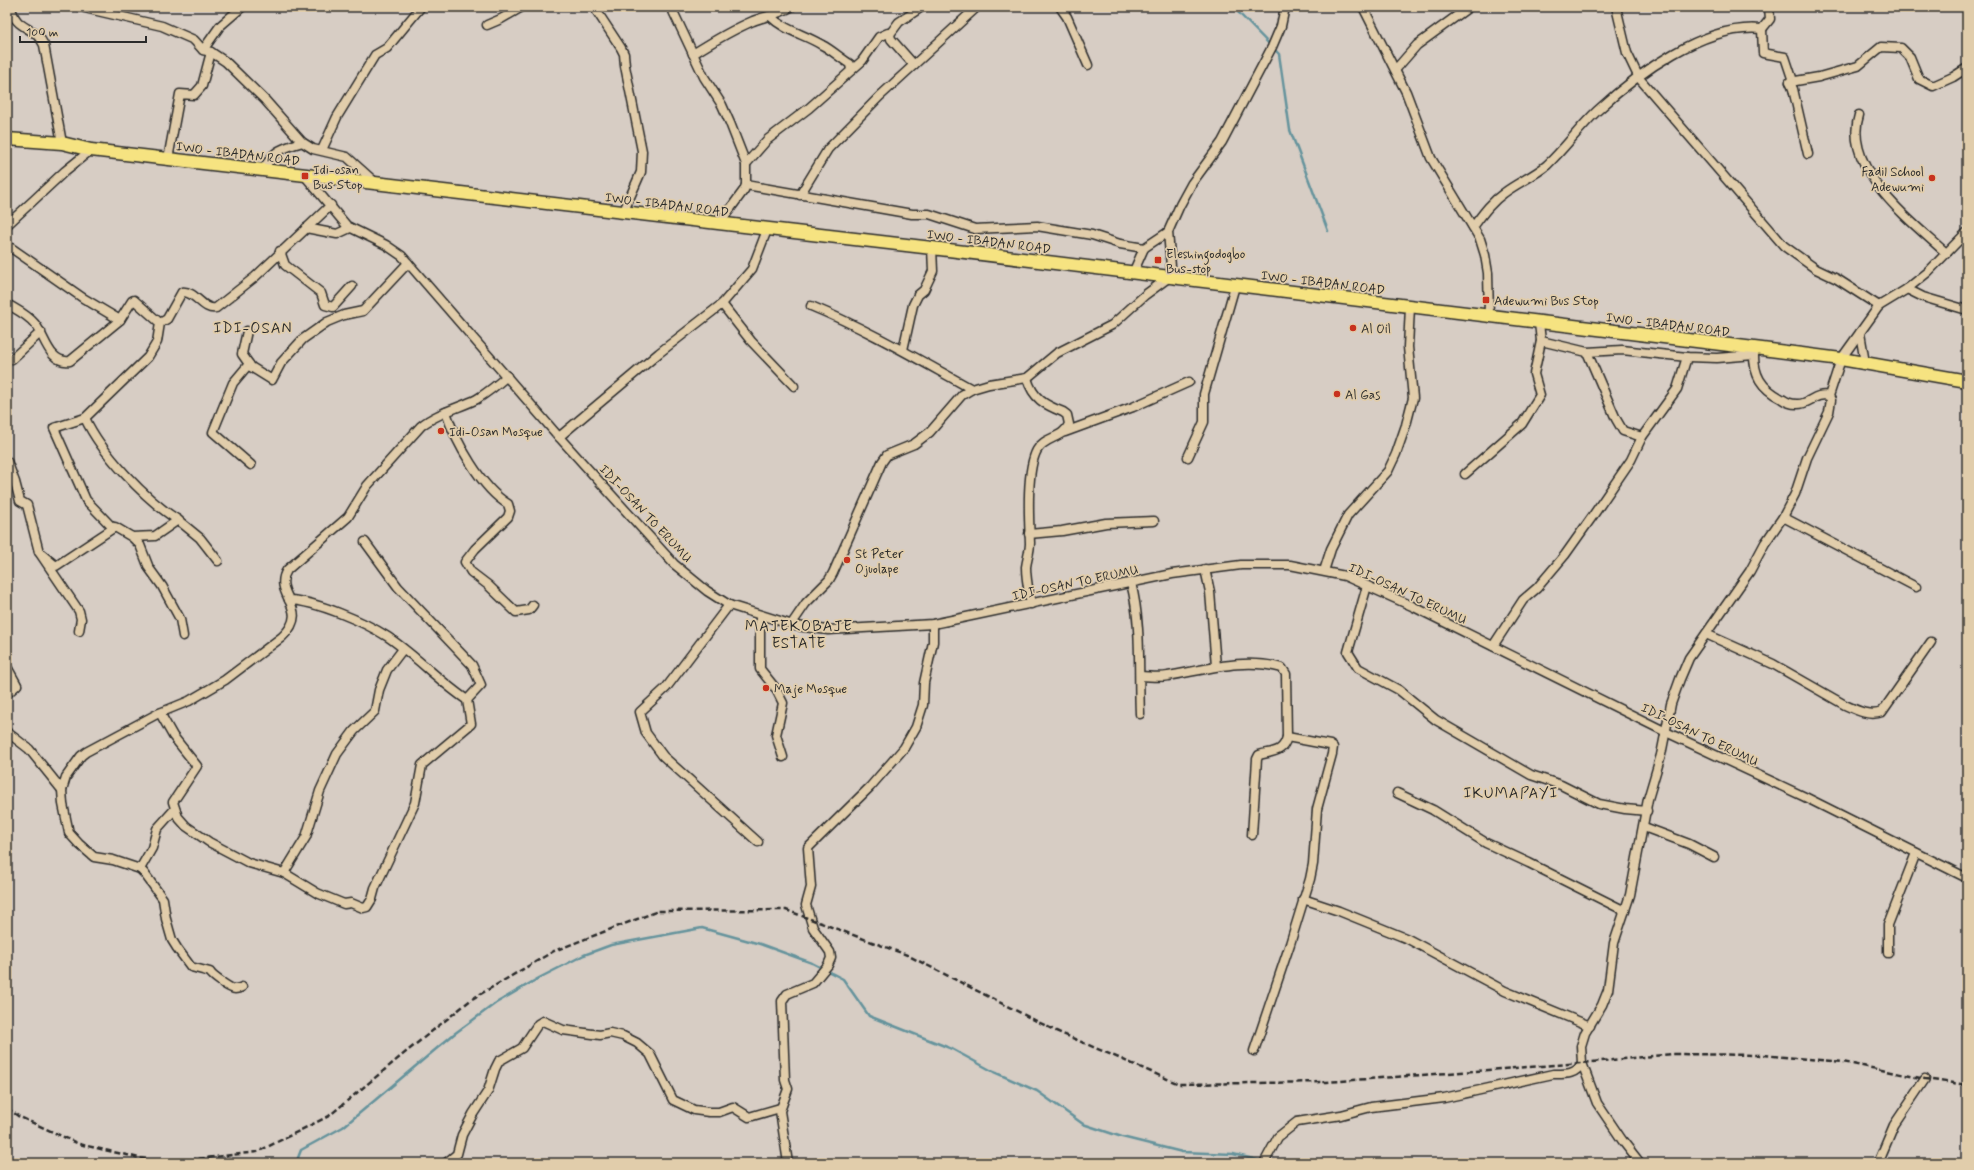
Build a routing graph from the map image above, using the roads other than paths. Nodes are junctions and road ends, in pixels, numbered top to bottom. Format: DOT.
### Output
graph roads {
  1 [pos="11,7"];
  2 [pos="80,7"];
  3 [pos="242,7"];
  4 [pos="522,7"];
  5 [pos="594,7"];
  6 [pos="671,7"];
  7 [pos="791,7"];
  8 [pos="922,7"];
  9 [pos="977,7"];
  10 [pos="1060,7"];
  11 [pos="1285,7"];
  12 [pos="1363,7"];
  13 [pos="1469,7"];
  14 [pos="1616,7"];
  15 [pos="1769,7"];
  16 [pos="420,8"];
  17 [pos="770,16"];
  18 [pos="487,25"];
  19 [pos="1762,29"];
  20 [pos="890,34"];
  21 [pos="207,51"];
  22 [pos="692,54"];
  23 [pos="914,65"];
  24 [pos="1088,65"];
  25 [pos="1967,68"];
  26 [pos="1396,69"];
  27 [pos="851,70"];
  28 [pos="1639,78"];
  29 [pos="1790,82"];
  30 [pos="1859,115"];
  31 [pos="7,139"];
  32 [pos="302,142"];
  33 [pos="62,143"];
  34 [pos="91,150"];
  35 [pos="322,150"];
  36 [pos="1808,154"];
  37 [pos="168,159"];
  38 [pos="746,164"];
  39 [pos="263,170"];
  40 [pos="305,176"];
  41 [pos="377,184"];
  42 [pos="746,185"];
  43 [pos="800,195"];
  44 [pos="331,205"];
  45 [pos="623,213"];
  46 [pos="719,224"];
  47 [pos="7,225"];
  48 [pos="1473,227"];
  49 [pos="306,228"];
  50 [pos="350,228"];
  51 [pos="767,230"];
  52 [pos="1168,232"];
  53 [pos="1967,232"];
  54 [pos="7,245"];
  55 [pos="932,248"];
  56 [pos="1144,248"];
  57 [pos="280,251"];
  58 [pos="1946,253"];
  59 [pos="408,263"];
  60 [pos="1133,273"];
  61 [pos="1170,278"];
  62 [pos="352,286"];
  63 [pos="1235,286"];
  64 [pos="1907,289"];
  65 [pos="7,304"];
  66 [pos="722,304"];
  67 [pos="811,306"];
  68 [pos="1410,306"];
  69 [pos="1879,306"];
  70 [pos="1967,310"];
  71 [pos="1489,316"];
  72 [pos="120,320"];
  73 [pos="160,323"];
  74 [pos="1539,323"];
  75 [pos="247,331"];
  76 [pos="41,332"];
  77 [pos="1860,333"];
  78 [pos="1541,341"];
  79 [pos="903,350"];
  80 [pos="1587,352"];
  81 [pos="1754,352"];
  82 [pos="1687,357"];
  83 [pos="1841,359"];
  84 [pos="7,361"];
  85 [pos="1865,363"];
  86 [pos="249,364"];
  87 [pos="507,376"];
  88 [pos="1027,378"];
  89 [pos="1189,382"];
  90 [pos="1967,382"];
  91 [pos="794,386"];
  92 [pos="972,389"];
  93 [pos="1829,396"];
  94 [pos="446,412"];
  95 [pos="85,418"];
  96 [pos="1065,432"];
  97 [pos="559,437"];
  98 [pos="1642,437"];
  99 [pos="1188,458"];
  100 [pos="7,461"];
  101 [pos="251,465"];
  102 [pos="1465,474"];
  103 [pos="1783,517"];
  104 [pos="178,520"];
  105 [pos="1154,521"];
  106 [pos="114,528"];
  107 [pos="1029,534"];
  108 [pos="132,537"];
  109 [pos="365,542"];
  110 [pos="39,552"];
  111 [pos="218,560"];
  112 [pos="1205,569"];
  113 [pos="1324,571"];
  114 [pos="1131,583"];
  115 [pos="1367,586"];
  116 [pos="1916,587"];
  117 [pos="289,600"];
  118 [pos="1031,604"];
  119 [pos="533,605"];
  120 [pos="729,605"];
  121 [pos="760,616"];
  122 [pos="933,624"];
  123 [pos="792,625"];
  124 [pos="79,631"];
  125 [pos="1706,634"];
  126 [pos="183,636"];
  127 [pos="1931,642"];
  128 [pos="1493,646"];
  129 [pos="403,649"];
  130 [pos="1216,666"];
  131 [pos="7,667"];
  132 [pos="1140,676"];
  133 [pos="7,694"];
  134 [pos="467,700"];
  135 [pos="160,713"];
  136 [pos="1140,714"];
  137 [pos="7,732"];
  138 [pos="1666,732"];
  139 [pos="1287,737"];
  140 [pos="782,757"];
  141 [pos="66,777"];
  142 [pos="56,780"];
  143 [pos="62,790"];
  144 [pos="1398,792"];
  145 [pos="175,810"];
  146 [pos="1647,811"];
  147 [pos="1644,827"];
  148 [pos="1252,835"];
  149 [pos="758,842"];
  150 [pos="1916,853"];
  151 [pos="1714,857"];
  152 [pos="140,869"];
  153 [pos="284,873"];
  154 [pos="1967,878"];
  155 [pos="1303,899"];
  156 [pos="1625,911"];
  157 [pos="1888,953"];
  158 [pos="242,987"];
  159 [pos="1590,1026"];
  160 [pos="1254,1051"];
  161 [pos="1582,1063"];
  162 [pos="1924,1079"];
  163 [pos="780,1108"];
  164 [pos="446,1163"];
  165 [pos="788,1163"];
  166 [pos="1264,1163"];
  167 [pos="1640,1163"];
  168 [pos="1878,1163"];
  1 -- 33 [label="street"];
  2 -- 21 [label="street"];
  3 -- 21 [label="street"];
  4 -- 18 [label="street"];
  5 -- 45 [label="street"];
  6 -- 22 [label="street"];
  7 -- 17 [label="street"];
  8 -- 20 [label="street"];
  9 -- 23 [label="street"];
  10 -- 24 [label="street"];
  11 -- 52 [label="street"];
  12 -- 26 [label="street"];
  13 -- 26 [label="street"];
  14 -- 28 [label="street"];
  15 -- 19 [label="street"];
  16 -- 35 [label="street"];
  17 -- 22 [label="street"];
  17 -- 27 [label="street"];
  19 -- 28 [label="street"];
  19 -- 29 [label="street"];
  20 -- 23 [label="street"];
  20 -- 27 [label="street"];
  21 -- 32 [label="street"];
  21 -- 37 [label="street"];
  22 -- 38 [label="street"];
  23 -- 43 [label="street"];
  25 -- 29 [label="street"];
  26 -- 48 [label="street"];
  27 -- 38 [label="street"];
  28 -- 48 [label="street"];
  28 -- 69 [label="street"];
  29 -- 36 [label="street"];
  30 -- 58 [label="street"];
  31 -- 33 [label="main road, IWO - IBADAN ROAD"];
  32 -- 35 [label="street"];
  32 -- 39 [label="street"];
  33 -- 34 [label="main road, IWO - IBADAN ROAD"];
  34 -- 37 [label="main road, IWO - IBADAN ROAD"];
  34 -- 47 [label="street"];
  35 -- 41 [label="street"];
  37 -- 39 [label="main road, IWO - IBADAN ROAD"];
  38 -- 42 [label="street"];
  39 -- 40 [label="main road, IWO - IBADAN ROAD"];
  40 -- 41 [label="main road, IWO - IBADAN ROAD"];
  40 -- 44 [label="street, IDI-OSAN TO ERUMU"];
  41 -- 45 [label="main road, IWO - IBADAN ROAD"];
  42 -- 43 [label="street"];
  42 -- 46 [label="street"];
  43 -- 56 [label="street"];
  44 -- 49 [label="street"];
  44 -- 50 [label="street, IDI-OSAN TO ERUMU"];
  45 -- 46 [label="main road, IWO - IBADAN ROAD"];
  46 -- 51 [label="main road, IWO - IBADAN ROAD"];
  48 -- 71 [label="street"];
  49 -- 50 [label="street"];
  49 -- 57 [label="street"];
  50 -- 59 [label="street, IDI-OSAN TO ERUMU"];
  51 -- 55 [label="main road, IWO - IBADAN ROAD"];
  51 -- 66 [label="street"];
  52 -- 56 [label="street"];
  52 -- 61 [label="street"];
  53 -- 58 [label="street"];
  54 -- 72 [label="street"];
  55 -- 60 [label="main road, IWO - IBADAN ROAD"];
  55 -- 79 [label="street"];
  56 -- 60 [label="street"];
  57 -- 62 [label="street"];
  57 -- 73 [label="street"];
  58 -- 64 [label="street"];
  59 -- 86 [label="street"];
  59 -- 87 [label="street, IDI-OSAN TO ERUMU"];
  60 -- 61 [label="main road, IWO - IBADAN ROAD"];
  61 -- 63 [label="main road, IWO - IBADAN ROAD"];
  61 -- 88 [label="street"];
  63 -- 68 [label="main road, IWO - IBADAN ROAD"];
  63 -- 99 [label="street"];
  64 -- 69 [label="street"];
  64 -- 70 [label="street"];
  65 -- 76 [label="street"];
  66 -- 91 [label="street"];
  66 -- 97 [label="street"];
  67 -- 79 [label="street"];
  68 -- 71 [label="main road, IWO - IBADAN ROAD"];
  68 -- 113 [label="street"];
  69 -- 77 [label="street"];
  71 -- 74 [label="main road, IWO - IBADAN ROAD"];
  72 -- 73 [label="street"];
  72 -- 76 [label="street"];
  73 -- 95 [label="street"];
  74 -- 78 [label="street"];
  74 -- 81 [label="main road, IWO - IBADAN ROAD"];
  75 -- 86 [label="street"];
  76 -- 84 [label="street"];
  77 -- 83 [label="street"];
  77 -- 85 [label="street"];
  78 -- 80 [label="street"];
  78 -- 102 [label="street"];
  79 -- 92 [label="street"];
  80 -- 82 [label="street"];
  80 -- 98 [label="street"];
  81 -- 82 [label="street"];
  81 -- 83 [label="main road, IWO - IBADAN ROAD"];
  81 -- 93 [label="street"];
  82 -- 98 [label="street"];
  83 -- 85 [label="main road, IWO - IBADAN ROAD"];
  83 -- 93 [label="street"];
  85 -- 90 [label="main road, IWO - IBADAN ROAD"];
  86 -- 101 [label="street"];
  87 -- 94 [label="street"];
  87 -- 97 [label="street, IDI-OSAN TO ERUMU"];
  88 -- 92 [label="street"];
  88 -- 96 [label="street"];
  89 -- 96 [label="street"];
  92 -- 123 [label="street"];
  93 -- 103 [label="street"];
  94 -- 117 [label="street"];
  94 -- 119 [label="street"];
  95 -- 104 [label="street"];
  95 -- 106 [label="street"];
  96 -- 107 [label="street"];
  97 -- 120 [label="street, IDI-OSAN TO ERUMU"];
  98 -- 128 [label="street"];
  100 -- 110 [label="street"];
  103 -- 116 [label="street"];
  103 -- 125 [label="street"];
  104 -- 108 [label="street"];
  104 -- 111 [label="street"];
  105 -- 107 [label="street"];
  106 -- 108 [label="street"];
  106 -- 110 [label="street"];
  107 -- 118 [label="street"];
  108 -- 126 [label="street"];
  109 -- 134 [label="street"];
  110 -- 124 [label="street"];
  112 -- 113 [label="street, IDI-OSAN TO ERUMU"];
  112 -- 114 [label="street, IDI-OSAN TO ERUMU"];
  112 -- 130 [label="street"];
  113 -- 115 [label="street, IDI-OSAN TO ERUMU"];
  114 -- 118 [label="street, IDI-OSAN TO ERUMU"];
  114 -- 132 [label="street"];
  115 -- 128 [label="street, IDI-OSAN TO ERUMU"];
  115 -- 146 [label="street"];
  117 -- 129 [label="street"];
  117 -- 135 [label="street"];
  118 -- 122 [label="street, IDI-OSAN TO ERUMU"];
  120 -- 121 [label="street, IDI-OSAN TO ERUMU"];
  120 -- 149 [label="street"];
  121 -- 123 [label="street, IDI-OSAN TO ERUMU"];
  121 -- 140 [label="street"];
  122 -- 123 [label="street, IDI-OSAN TO ERUMU"];
  122 -- 163 [label="street"];
  125 -- 127 [label="street"];
  125 -- 138 [label="street"];
  128 -- 138 [label="street, IDI-OSAN TO ERUMU"];
  129 -- 134 [label="street"];
  129 -- 153 [label="street"];
  130 -- 132 [label="street"];
  130 -- 139 [label="street"];
  131 -- 133 [label="street"];
  132 -- 136 [label="street"];
  134 -- 153 [label="street"];
  135 -- 141 [label="street"];
  135 -- 145 [label="street"];
  137 -- 142 [label="street"];
  138 -- 146 [label="street"];
  138 -- 150 [label="street, IDI-OSAN TO ERUMU"];
  139 -- 148 [label="street"];
  139 -- 155 [label="street"];
  141 -- 142 [label="street"];
  141 -- 143 [label="street"];
  142 -- 143 [label="street"];
  143 -- 152 [label="street"];
  144 -- 156 [label="street"];
  145 -- 152 [label="street"];
  145 -- 153 [label="street"];
  146 -- 147 [label="street"];
  147 -- 151 [label="street"];
  147 -- 156 [label="street"];
  150 -- 154 [label="street, IDI-OSAN TO ERUMU"];
  150 -- 157 [label="street"];
  152 -- 158 [label="street"];
  155 -- 159 [label="street"];
  155 -- 160 [label="street"];
  156 -- 159 [label="street"];
  159 -- 161 [label="street"];
  161 -- 166 [label="street"];
  161 -- 167 [label="street"];
  162 -- 168 [label="street"];
  163 -- 164 [label="street"];
  163 -- 165 [label="street"];
}
